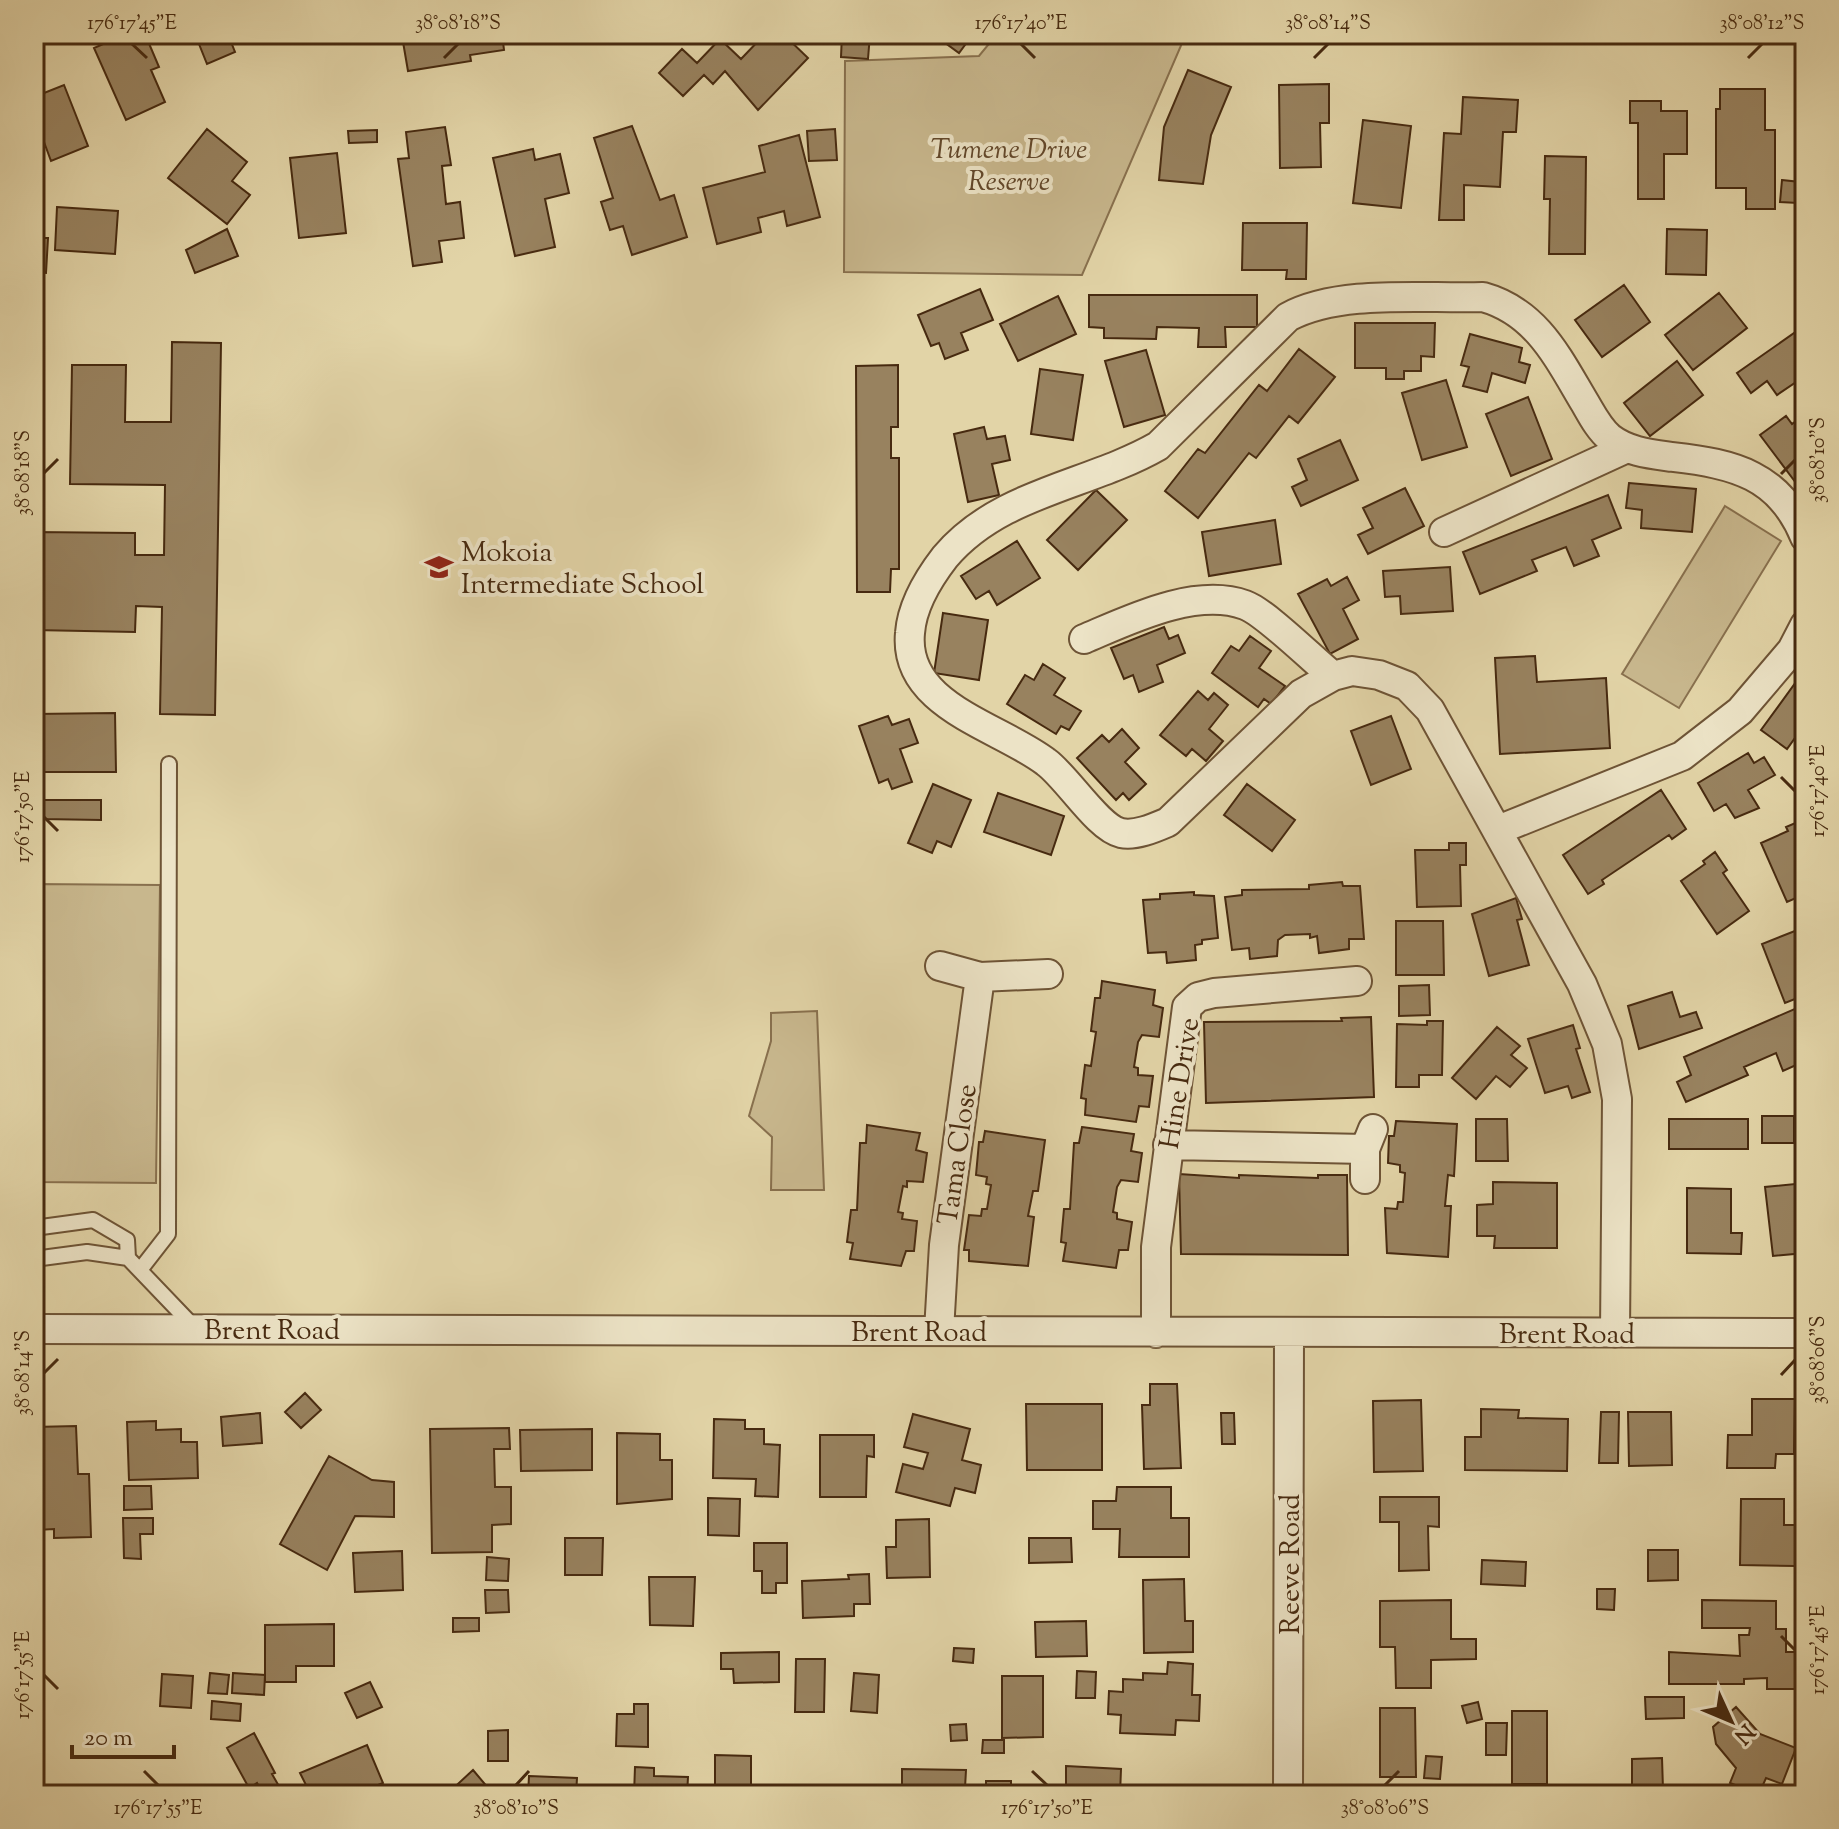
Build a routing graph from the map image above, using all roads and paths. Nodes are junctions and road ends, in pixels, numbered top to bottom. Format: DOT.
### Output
graph roads {
  1 [pos="1627,448"];
  2 [pos="1444,532"];
  3 [pos="1805,537"];
  4 [pos="1805,625"];
  5 [pos="1084,639"];
  6 [pos="1333,676"];
  7 [pos="169,764"];
  8 [pos="1498,830"];
  9 [pos="940,966"];
  10 [pos="1048,974"];
  11 [pos="980,977"];
  12 [pos="1357,981"];
  13 [pos="1168,1145"];
  14 [pos="1365,1179"];
  15 [pos="34,1228"];
  16 [pos="128,1258"];
  17 [pos="34,1259"];
  18 [pos="140,1270"];
  19 [pos="34,1329"];
  20 [pos="196,1329"];
  21 [pos="939,1331"];
  22 [pos="1156,1333"];
  23 [pos="1289,1333"];
  24 [pos="1615,1333"];
  25 [pos="1805,1333"];
  26 [pos="1288,1795"];
  1 -- 2 [label="street"];
  1 -- 3 [label="street"];
  1 -- 6 [label="street"];
  4 -- 8 [label="street"];
  5 -- 6 [label="street"];
  6 -- 8 [label="street"];
  7 -- 18 [label="lane"];
  8 -- 24 [label="street"];
  9 -- 11 [label="street"];
  10 -- 11 [label="street"];
  11 -- 21 [label="street, Tama Close"];
  12 -- 13 [label="street, Hine Drive"];
  13 -- 14 [label="street"];
  13 -- 22 [label="street, Hine Drive"];
  15 -- 16 [label="lane"];
  16 -- 17 [label="lane"];
  16 -- 18 [label="lane"];
  18 -- 20 [label="lane"];
  19 -- 20 [label="street, Brent Road"];
  20 -- 21 [label="street, Brent Road"];
  21 -- 22 [label="street, Brent Road"];
  22 -- 23 [label="street, Brent Road"];
  23 -- 24 [label="street, Brent Road"];
  23 -- 26 [label="street, Reeve Road"];
  24 -- 25 [label="street, Brent Road"];
}
